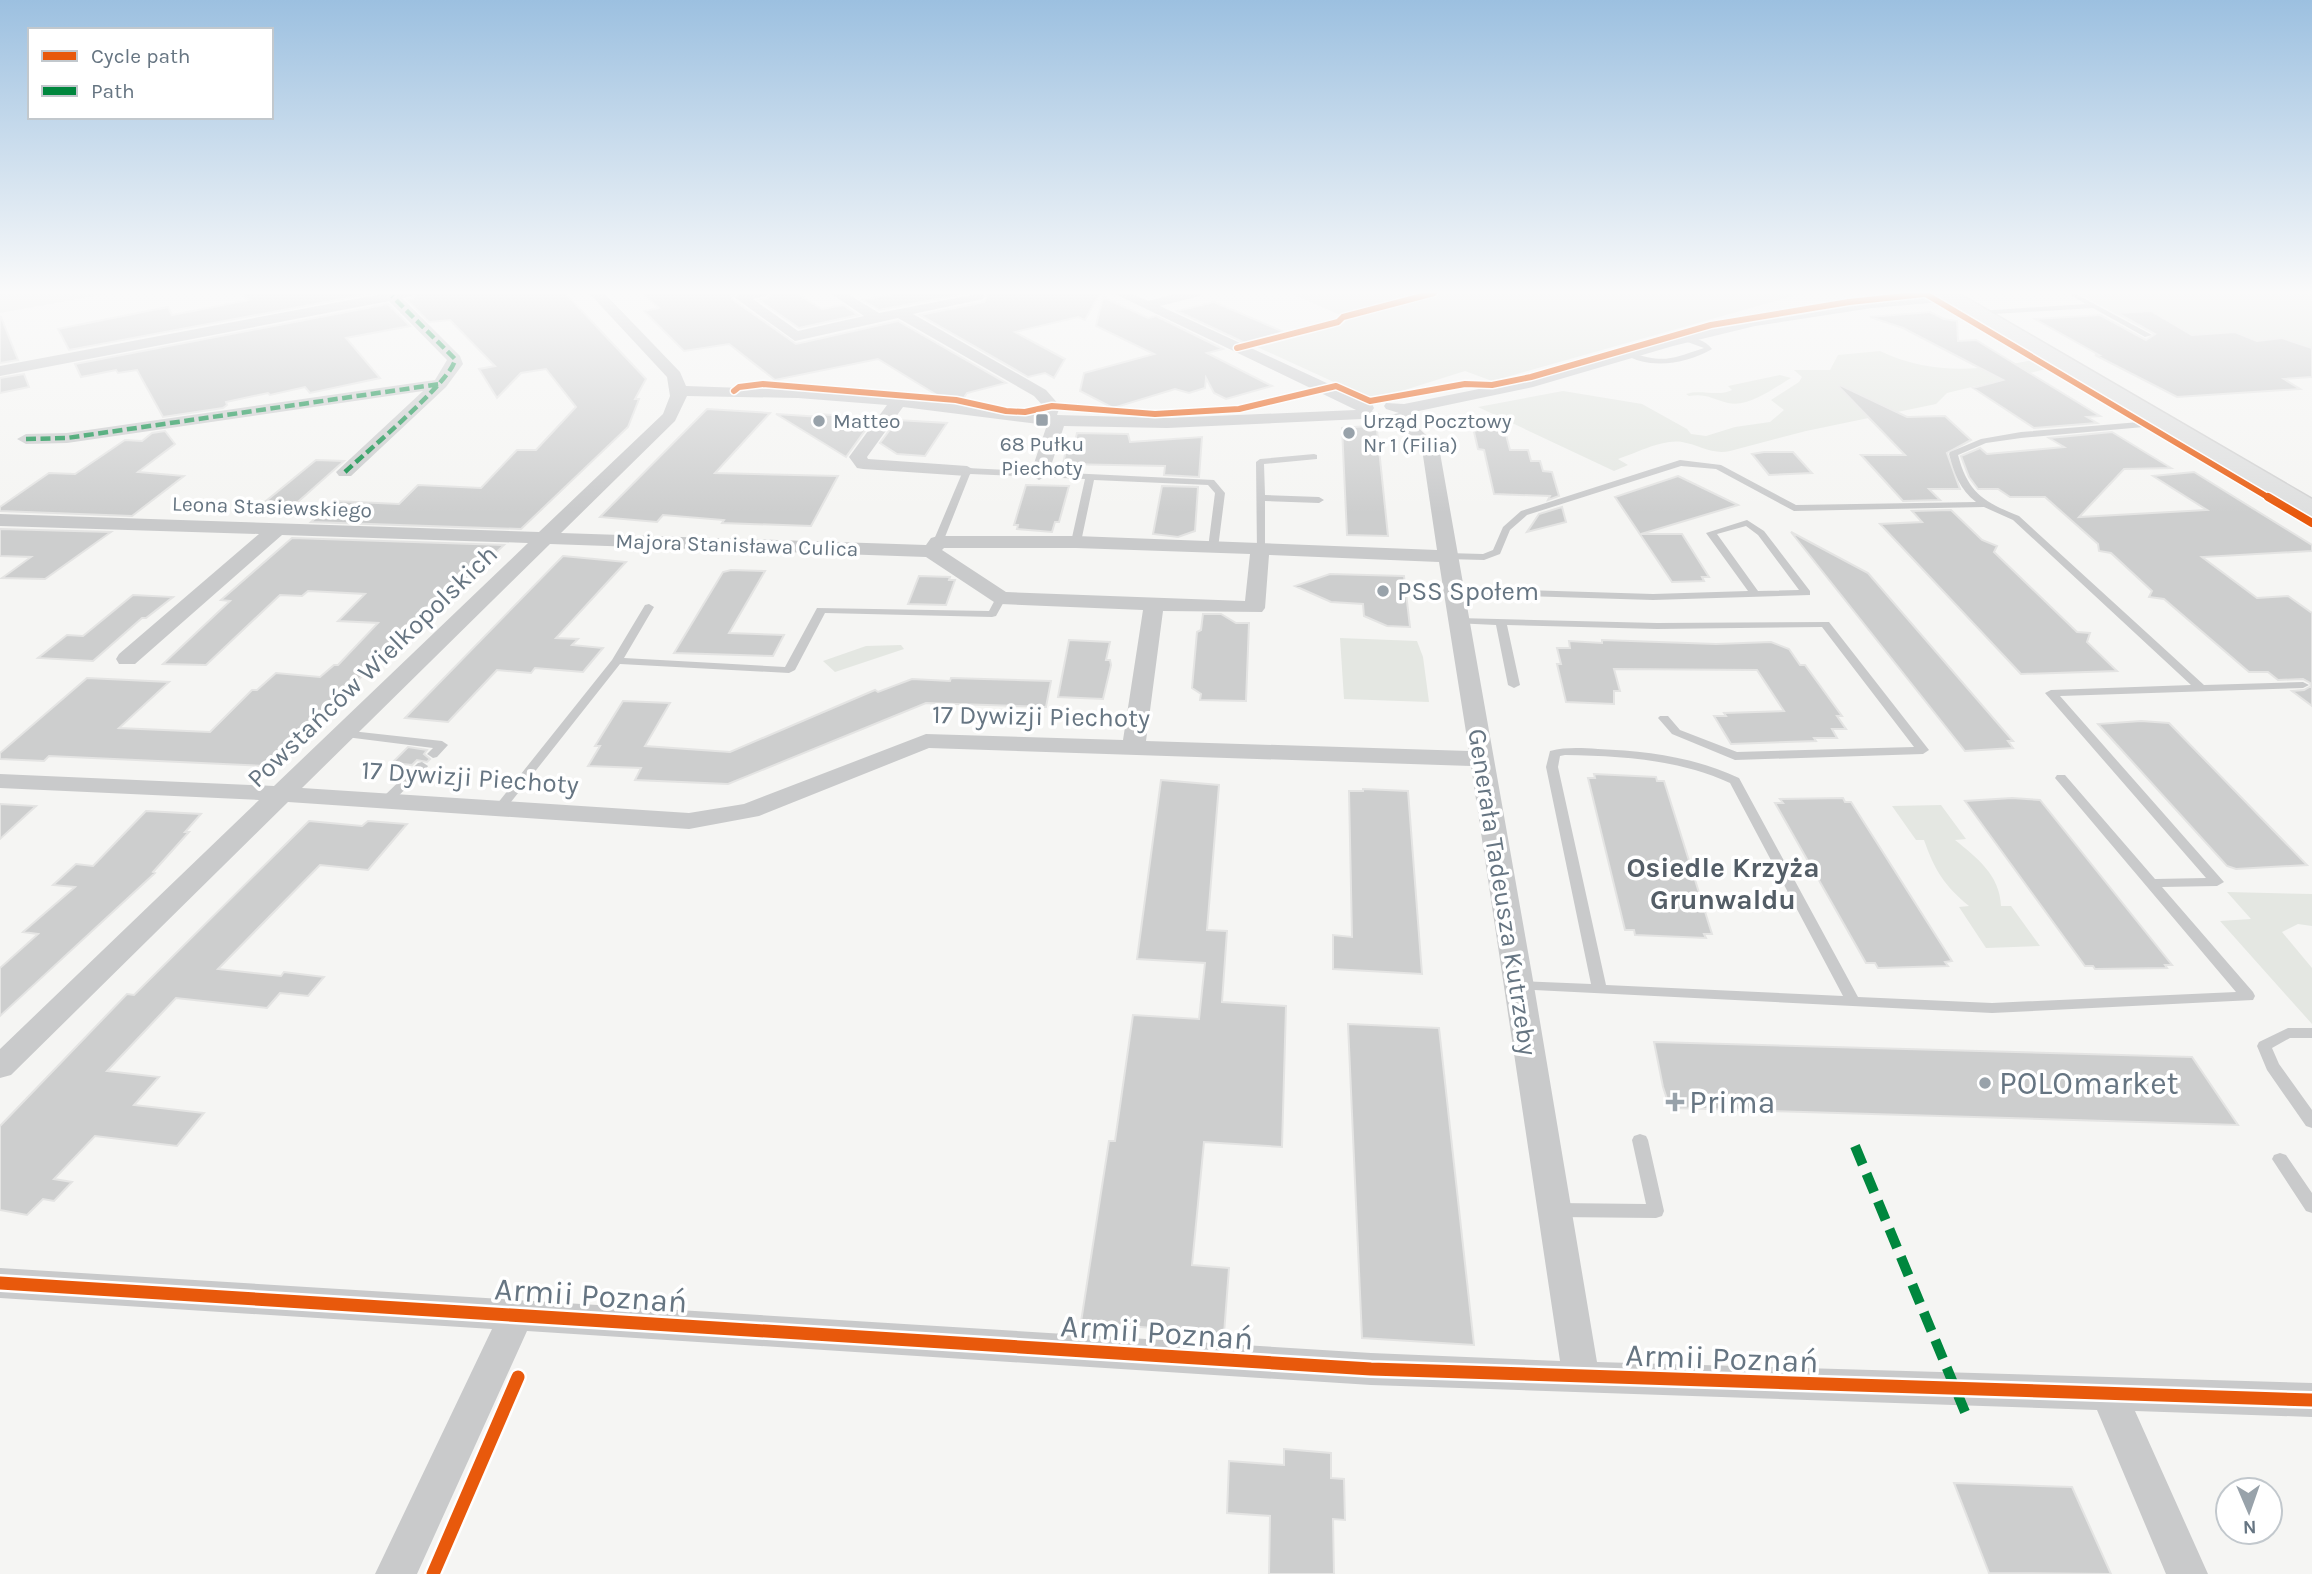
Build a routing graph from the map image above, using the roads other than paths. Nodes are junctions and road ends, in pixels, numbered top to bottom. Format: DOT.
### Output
graph roads {
  1 [pos="24,366"];
  2 [pos="454,366"];
  3 [pos="667,366"];
  4 [pos="994,366"];
  5 [pos="1279,366"];
  6 [pos="1586,366"];
  7 [pos="2069,366"];
  8 [pos="0,371"];
  9 [pos="440,384"];
  10 [pos="680,391"];
  11 [pos="1336,393"];
  12 [pos="898,402"];
  13 [pos="1366,411"];
  14 [pos="1402,415"];
  15 [pos="1294,418"];
  16 [pos="1052,420"];
  17 [pos="2163,422"];
  18 [pos="26,439"];
  19 [pos="1314,457"];
  20 [pos="345,471"];
  21 [pos="967,471"];
  22 [pos="1039,475"];
  23 [pos="1090,477"];
  24 [pos="1260,498"];
  25 [pos="1319,500"];
  26 [pos="1982,505"];
  27 [pos="2312,510"];
  28 [pos="0,520"];
  29 [pos="276,530"];
  30 [pos="543,539"];
  31 [pos="1076,542"];
  32 [pos="934,546"];
  33 [pos="1213,548"];
  34 [pos="1260,550"];
  35 [pos="1447,556"];
  36 [pos="1454,591"];
  37 [pos="1755,594"];
  38 [pos="1002,598"];
  39 [pos="1154,604"];
  40 [pos="649,607"];
  41 [pos="1458,621"];
  42 [pos="1501,623"];
  43 [pos="127,659"];
  44 [pos="617,661"];
  45 [pos="1514,685"];
  46 [pos="2303,685"];
  47 [pos="2201,688"];
  48 [pos="1664,718"];
  49 [pos="342,734"];
  50 [pos="1134,747"];
  51 [pos="433,754"];
  52 [pos="1481,759"];
  53 [pos="422,766"];
  54 [pos="2061,778"];
  55 [pos="0,781"];
  56 [pos="279,794"];
  57 [pos="387,801"];
  58 [pos="499,809"];
  59 [pos="2151,883"];
  60 [pos="1520,986"];
  61 [pos="1599,988"];
  62 [pos="1853,1001"];
  63 [pos="2312,1033"];
  64 [pos="0,1067"];
  65 [pos="2312,1122"];
  66 [pos="1640,1140"];
  67 [pos="2280,1159"];
  68 [pos="2312,1206"];
  69 [pos="1555,1210"];
  70 [pos="0,1283"];
  71 [pos="517,1315"];
  72 [pos="1581,1378"];
  73 [pos="2108,1393"];
  74 [pos="2312,1400"];
  75 [pos="397,1574"];
  76 [pos="2187,1574"];
  1 -- 8 [label="street"];
  2 -- 9 [label="street"];
  3 -- 10 [label="street"];
  4 -- 16 [label="street"];
  5 -- 11 [label="street"];
  6 -- 14 [label="street"];
  7 -- 17 [label="street"];
  9 -- 18 [label="street"];
  9 -- 20 [label="street"];
  10 -- 12 [label="street"];
  10 -- 30 [label="street, Powstańców Wielkopolskich"];
  11 -- 13 [label="street"];
  11 -- 15 [label="street"];
  12 -- 16 [label="street"];
  12 -- 21 [label="street"];
  13 -- 14 [label="street"];
  13 -- 15 [label="street"];
  14 -- 35 [label="street, Generała Tadeusza Kutrzeby"];
  15 -- 16 [label="street"];
  16 -- 22 [label="street"];
  17 -- 26 [label="lane"];
  17 -- 27 [label="street"];
  19 -- 24 [label="lane"];
  21 -- 22 [label="lane"];
  21 -- 32 [label="lane"];
  22 -- 23 [label="lane"];
  23 -- 31 [label="lane"];
  23 -- 33 [label="lane"];
  24 -- 25 [label="lane"];
  24 -- 34 [label="lane"];
  26 -- 35 [label="lane"];
  26 -- 47 [label="lane"];
  28 -- 29 [label="street, Leona Stasiewskiego"];
  29 -- 30 [label="street, Leona Stasiewskiego"];
  29 -- 43 [label="street"];
  30 -- 32 [label="street, Majora Stanisława Culica"];
  30 -- 49 [label="street, Powstańców Wielkopolskich"];
  31 -- 32 [label="street, Majora Stanisława Culica"];
  31 -- 33 [label="street, Majora Stanisława Culica"];
  32 -- 38 [label="street"];
  33 -- 34 [label="street, Majora Stanisława Culica"];
  34 -- 35 [label="street, Majora Stanisława Culica"];
  34 -- 39 [label="street"];
  35 -- 36 [label="street, Generała Tadeusza Kutrzeby"];
  36 -- 37 [label="lane"];
  36 -- 41 [label="street, Generała Tadeusza Kutrzeby"];
  37 -- 37 [label="lane"];
  38 -- 39 [label="street"];
  38 -- 44 [label="lane"];
  39 -- 50 [label="street"];
  40 -- 44 [label="lane"];
  41 -- 42 [label="lane"];
  41 -- 52 [label="street, Generała Tadeusza Kutrzeby"];
  42 -- 45 [label="lane"];
  42 -- 48 [label="lane"];
  44 -- 58 [label="lane"];
  46 -- 47 [label="lane"];
  47 -- 59 [label="lane"];
  49 -- 51 [label="lane"];
  49 -- 56 [label="street, Powstańców Wielkopolskich"];
  50 -- 52 [label="street, 17 Dywizji Piechoty"];
  50 -- 58 [label="street, 17 Dywizji Piechoty"];
  52 -- 60 [label="street, Generała Tadeusza Kutrzeby"];
  53 -- 57 [label="lane"];
  54 -- 59 [label="lane"];
  55 -- 56 [label="street, 17 Dywizji Piechoty"];
  56 -- 57 [label="street, 17 Dywizji Piechoty"];
  56 -- 64 [label="street, Powstańców Wielkopolskich"];
  57 -- 58 [label="street, 17 Dywizji Piechoty"];
  59 -- 62 [label="lane"];
  60 -- 61 [label="lane"];
  60 -- 69 [label="street, Generała Tadeusza Kutrzeby"];
  61 -- 62 [label="lane"];
  61 -- 62 [label="lane"];
  63 -- 65 [label="lane"];
  66 -- 69 [label="lane"];
  67 -- 68 [label="lane"];
  69 -- 72 [label="street, Generała Tadeusza Kutrzeby"];
  70 -- 71 [label="street, Armii Poznań"];
  71 -- 72 [label="street, Armii Poznań"];
  71 -- 75 [label="street"];
  72 -- 73 [label="street, Armii Poznań"];
  73 -- 74 [label="street, Armii Poznań"];
  73 -- 76 [label="street"];
}
